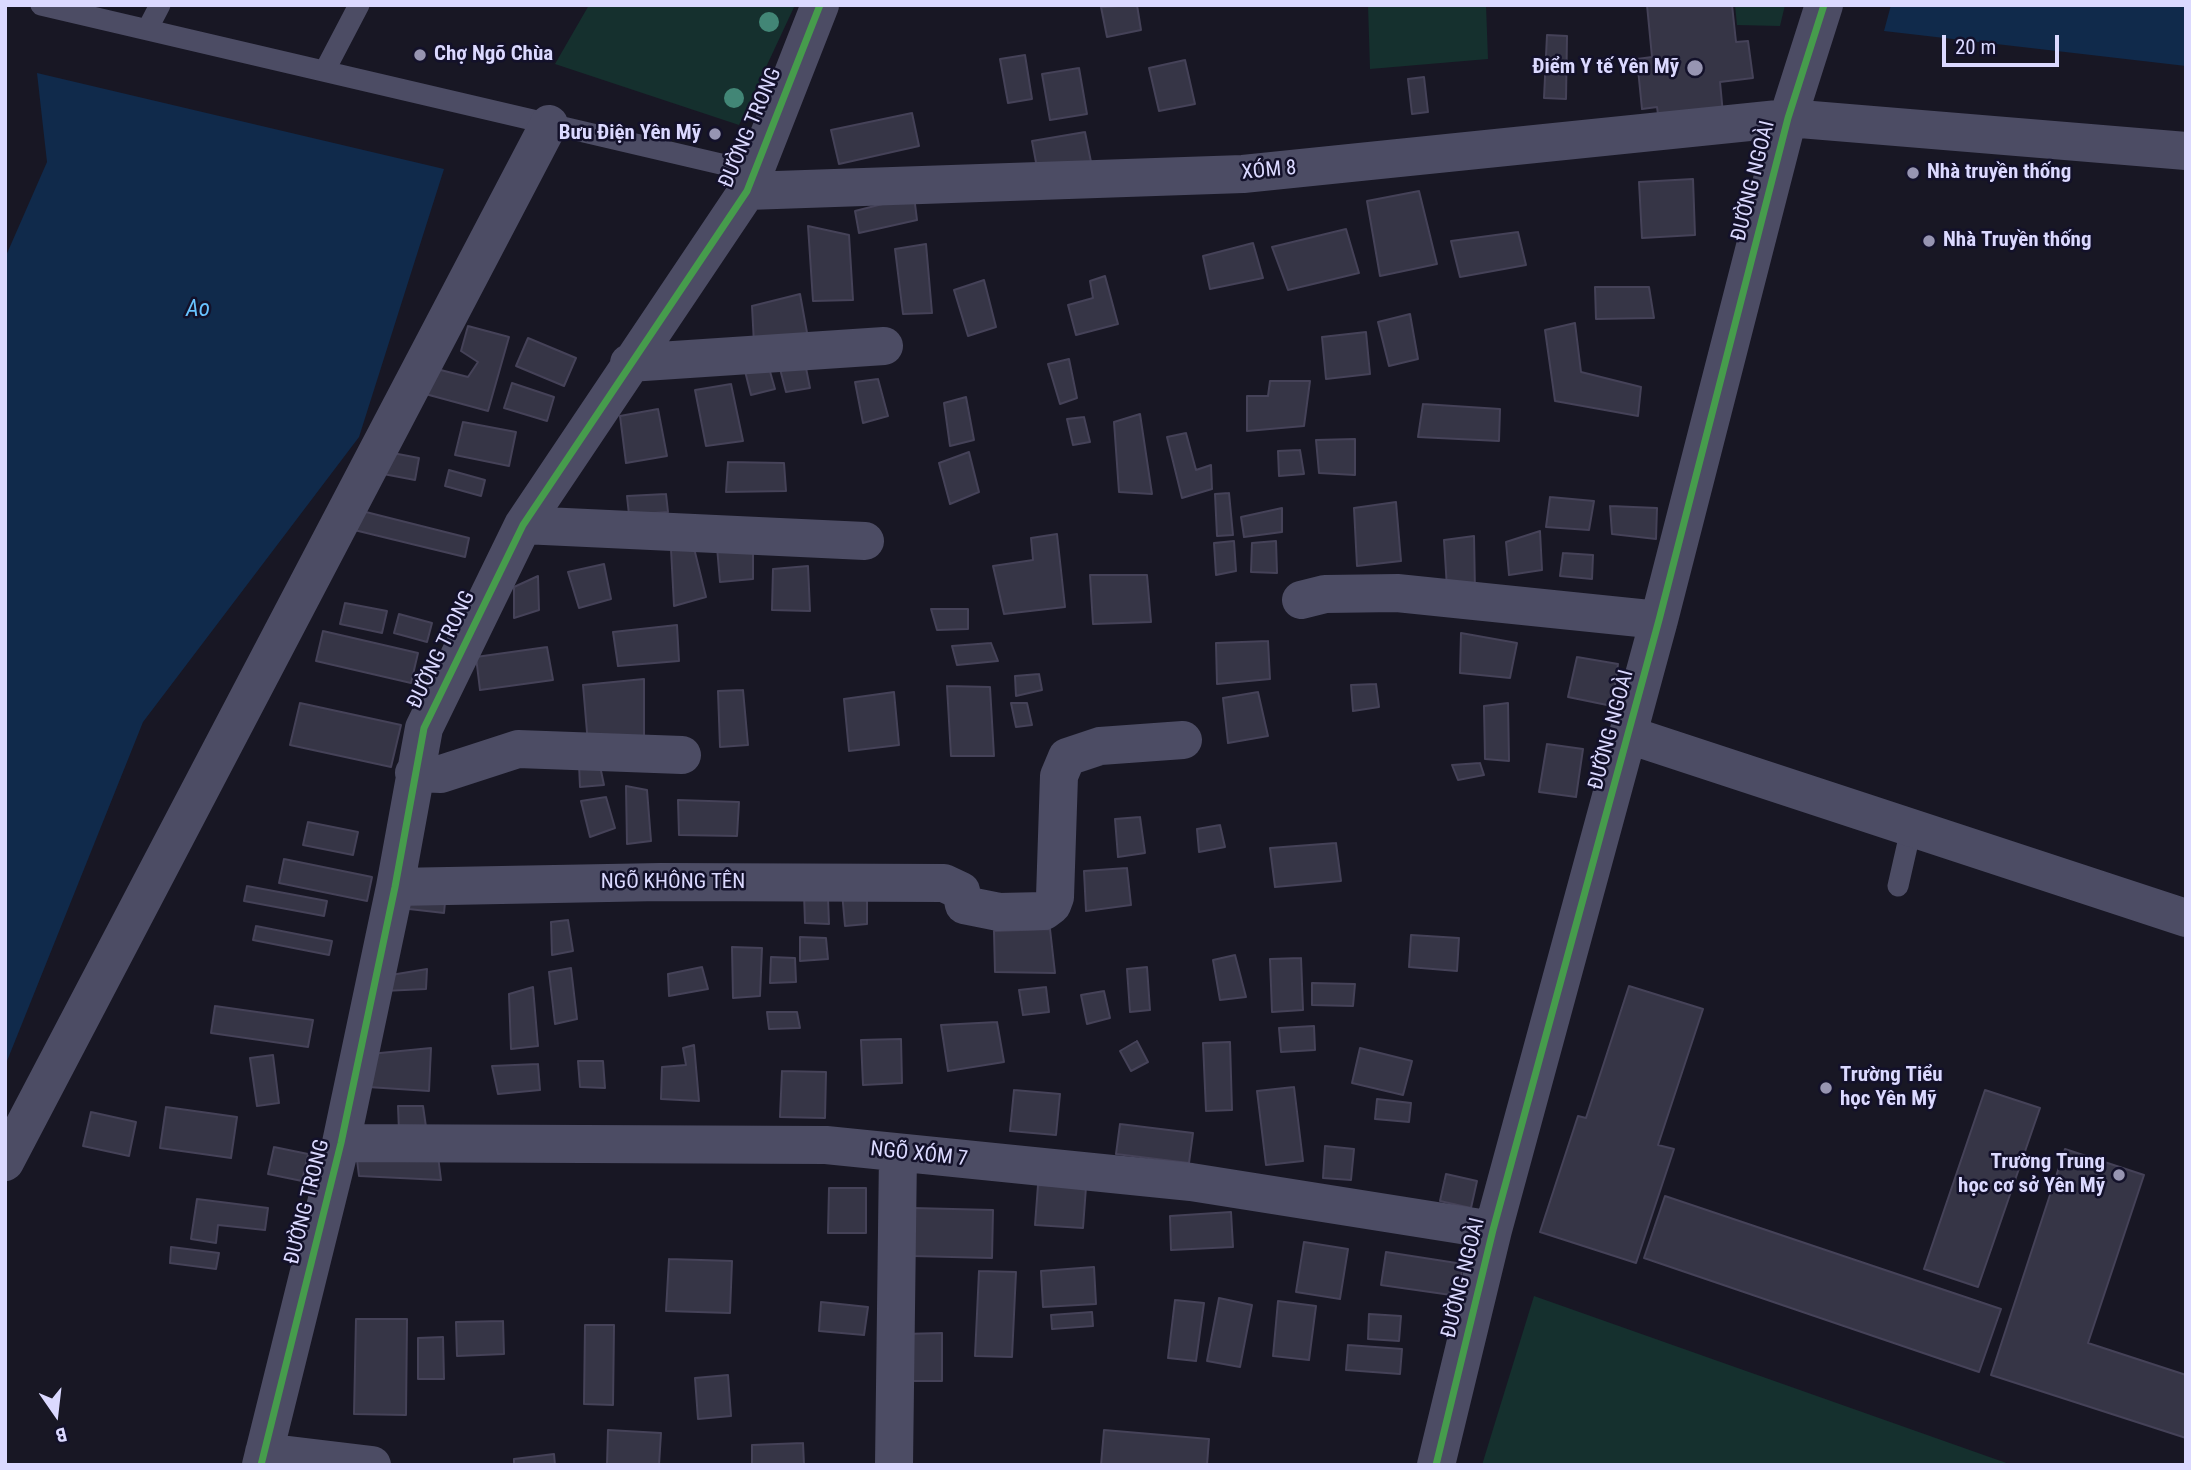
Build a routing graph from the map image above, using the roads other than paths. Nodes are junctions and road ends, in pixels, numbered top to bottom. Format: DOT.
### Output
graph roads {
  1 [pos="41,5"];
  2 [pos="160,5"];
  3 [pos="359,5"];
  4 [pos="820,5"];
  5 [pos="1824,5"];
  6 [pos="148,28"];
  7 [pos="325,70"];
  8 [pos="1788,118"];
  9 [pos="549,124"];
  10 [pos="2186,151"];
  11 [pos="751,181"];
  12 [pos="884,346"];
  13 [pos="629,363"];
  14 [pos="523,525"];
  15 [pos="865,541"];
  16 [pos="1301,600"];
  17 [pos="1660,620"];
  18 [pos="1629,735"];
  19 [pos="1183,740"];
  20 [pos="682,755"];
  21 [pos="414,773"];
  22 [pos="1912,829"];
  23 [pos="1898,886"];
  24 [pos="395,887"];
  25 [pos="2186,918"];
  26 [pos="341,1143"];
  27 [pos="898,1153"];
  28 [pos="5,1162"];
  29 [pos="1493,1230"];
  30 [pos="263,1458"];
  31 [pos="372,1465"];
  32 [pos="894,1465"];
  33 [pos="1436,1465"];
  1 -- 6 [label="lane"];
  2 -- 6 [label="lane"];
  3 -- 7 [label="lane"];
  4 -- 11 [label="street, ĐƯỜNG TRONG"];
  5 -- 8 [label="street, ĐƯỜNG NGOÀI"];
  6 -- 7 [label="lane"];
  7 -- 9 [label="lane"];
  8 -- 10 [label="street, XÓM 8"];
  8 -- 11 [label="street, XÓM 8"];
  8 -- 17 [label="street, ĐƯỜNG NGOÀI"];
  9 -- 11 [label="lane"];
  9 -- 28 [label="street"];
  11 -- 13 [label="street, ĐƯỜNG TRONG"];
  12 -- 13 [label="street"];
  13 -- 14 [label="street, ĐƯỜNG TRONG"];
  14 -- 15 [label="street"];
  14 -- 21 [label="street, ĐƯỜNG TRONG"];
  16 -- 17 [label="street"];
  17 -- 18 [label="street, ĐƯỜNG NGOÀI"];
  18 -- 22 [label="street"];
  18 -- 29 [label="street, ĐƯỜNG NGOÀI"];
  19 -- 24 [label="street, NGÕ KHÔNG TÊN"];
  20 -- 21 [label="street"];
  21 -- 24 [label="street, ĐƯỜNG TRONG"];
  22 -- 23 [label="lane"];
  22 -- 25 [label="street"];
  24 -- 26 [label="street, ĐƯỜNG TRONG"];
  26 -- 27 [label="street, NGÕ XÓM 7"];
  26 -- 30 [label="street, ĐƯỜNG TRONG"];
  27 -- 29 [label="street, NGÕ XÓM 7"];
  27 -- 32 [label="street"];
  29 -- 33 [label="street, ĐƯỜNG NGOÀI"];
  30 -- 31 [label="street"];
}
